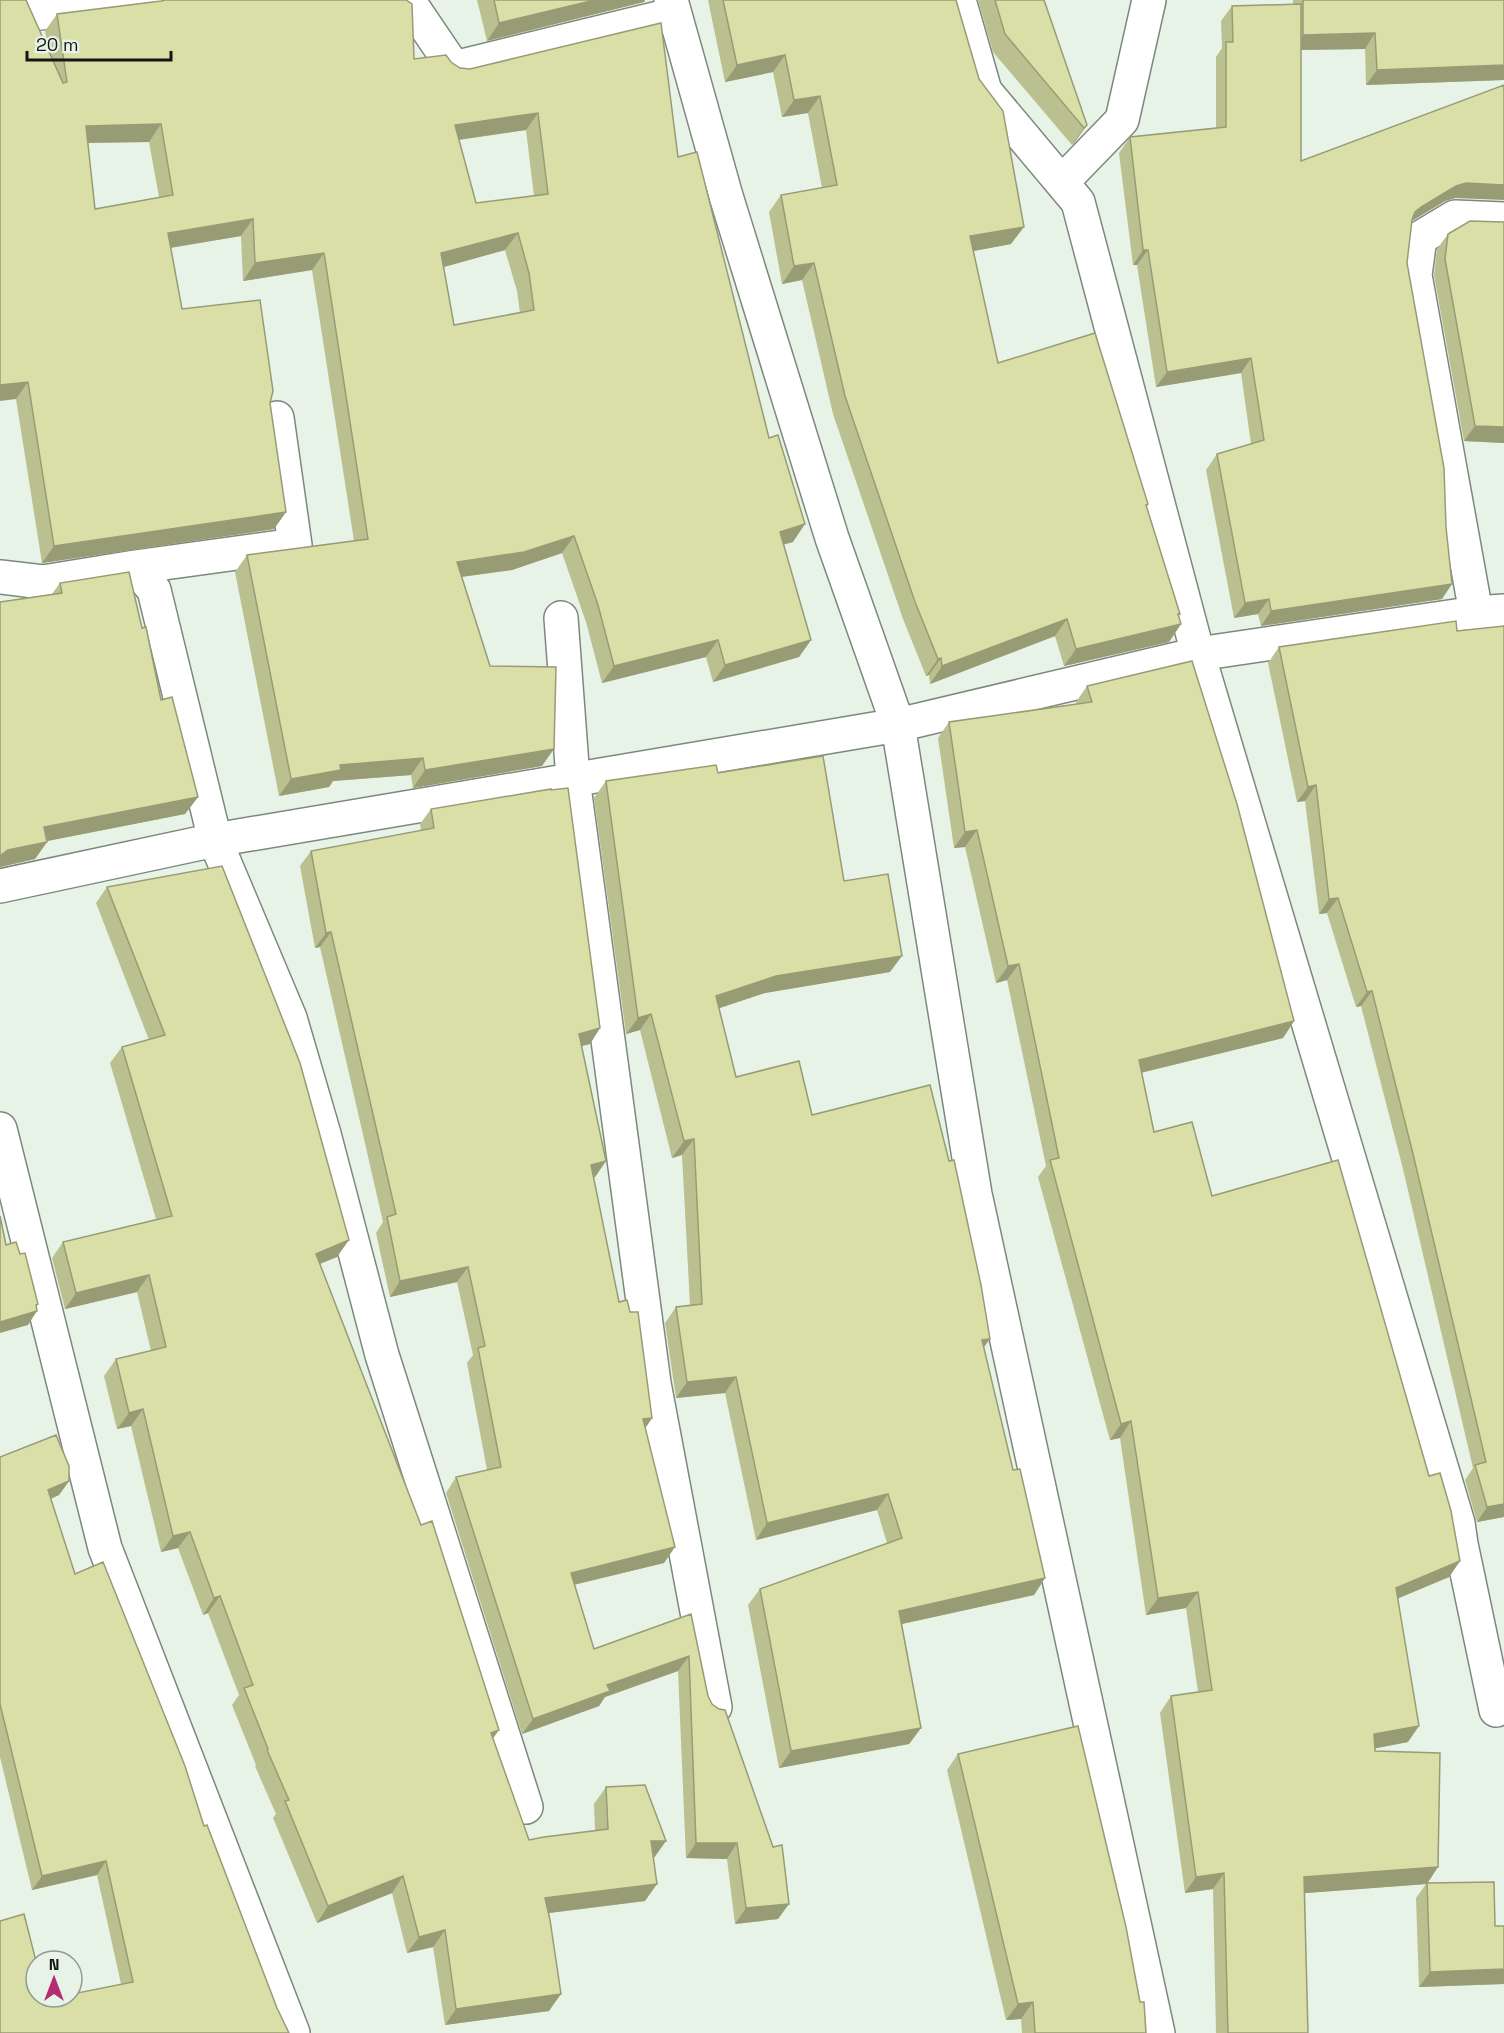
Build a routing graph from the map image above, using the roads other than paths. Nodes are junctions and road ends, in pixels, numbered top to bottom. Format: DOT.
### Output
graph roads {
  1 [pos="30,0"];
  2 [pos="147,0"];
  3 [pos="400,0"];
  4 [pos="959,0"];
  5 [pos="1149,0"];
  6 [pos="673,7"];
  7 [pos="1062,182"];
  8 [pos="1504,219"];
  9 [pos="277,418"];
  10 [pos="135,567"];
  11 [pos="0,577"];
  12 [pos="1490,612"];
  13 [pos="561,618"];
  14 [pos="1198,654"];
  15 [pos="898,725"];
  16 [pos="573,779"];
  17 [pos="215,840"];
  18 [pos="0,886"];
  19 [pos="0,1129"];
  20 [pos="715,1707"];
  21 [pos="1496,1710"];
  22 [pos="526,1807"];
  23 [pos="293,2033"];
  24 [pos="1158,2033"];
  1 -- 2 [label="street"];
  3 -- 6 [label="street"];
  4 -- 7 [label="street"];
  5 -- 7 [label="street"];
  6 -- 15 [label="street"];
  7 -- 14 [label="street"];
  8 -- 12 [label="street"];
  9 -- 10 [label="street"];
  10 -- 11 [label="street"];
  10 -- 17 [label="street"];
  12 -- 14 [label="street"];
  13 -- 16 [label="street"];
  14 -- 15 [label="street"];
  14 -- 21 [label="street"];
  15 -- 16 [label="street"];
  15 -- 24 [label="street"];
  16 -- 17 [label="street"];
  16 -- 20 [label="street"];
  17 -- 18 [label="street"];
  17 -- 22 [label="street"];
  19 -- 23 [label="street"];
}
